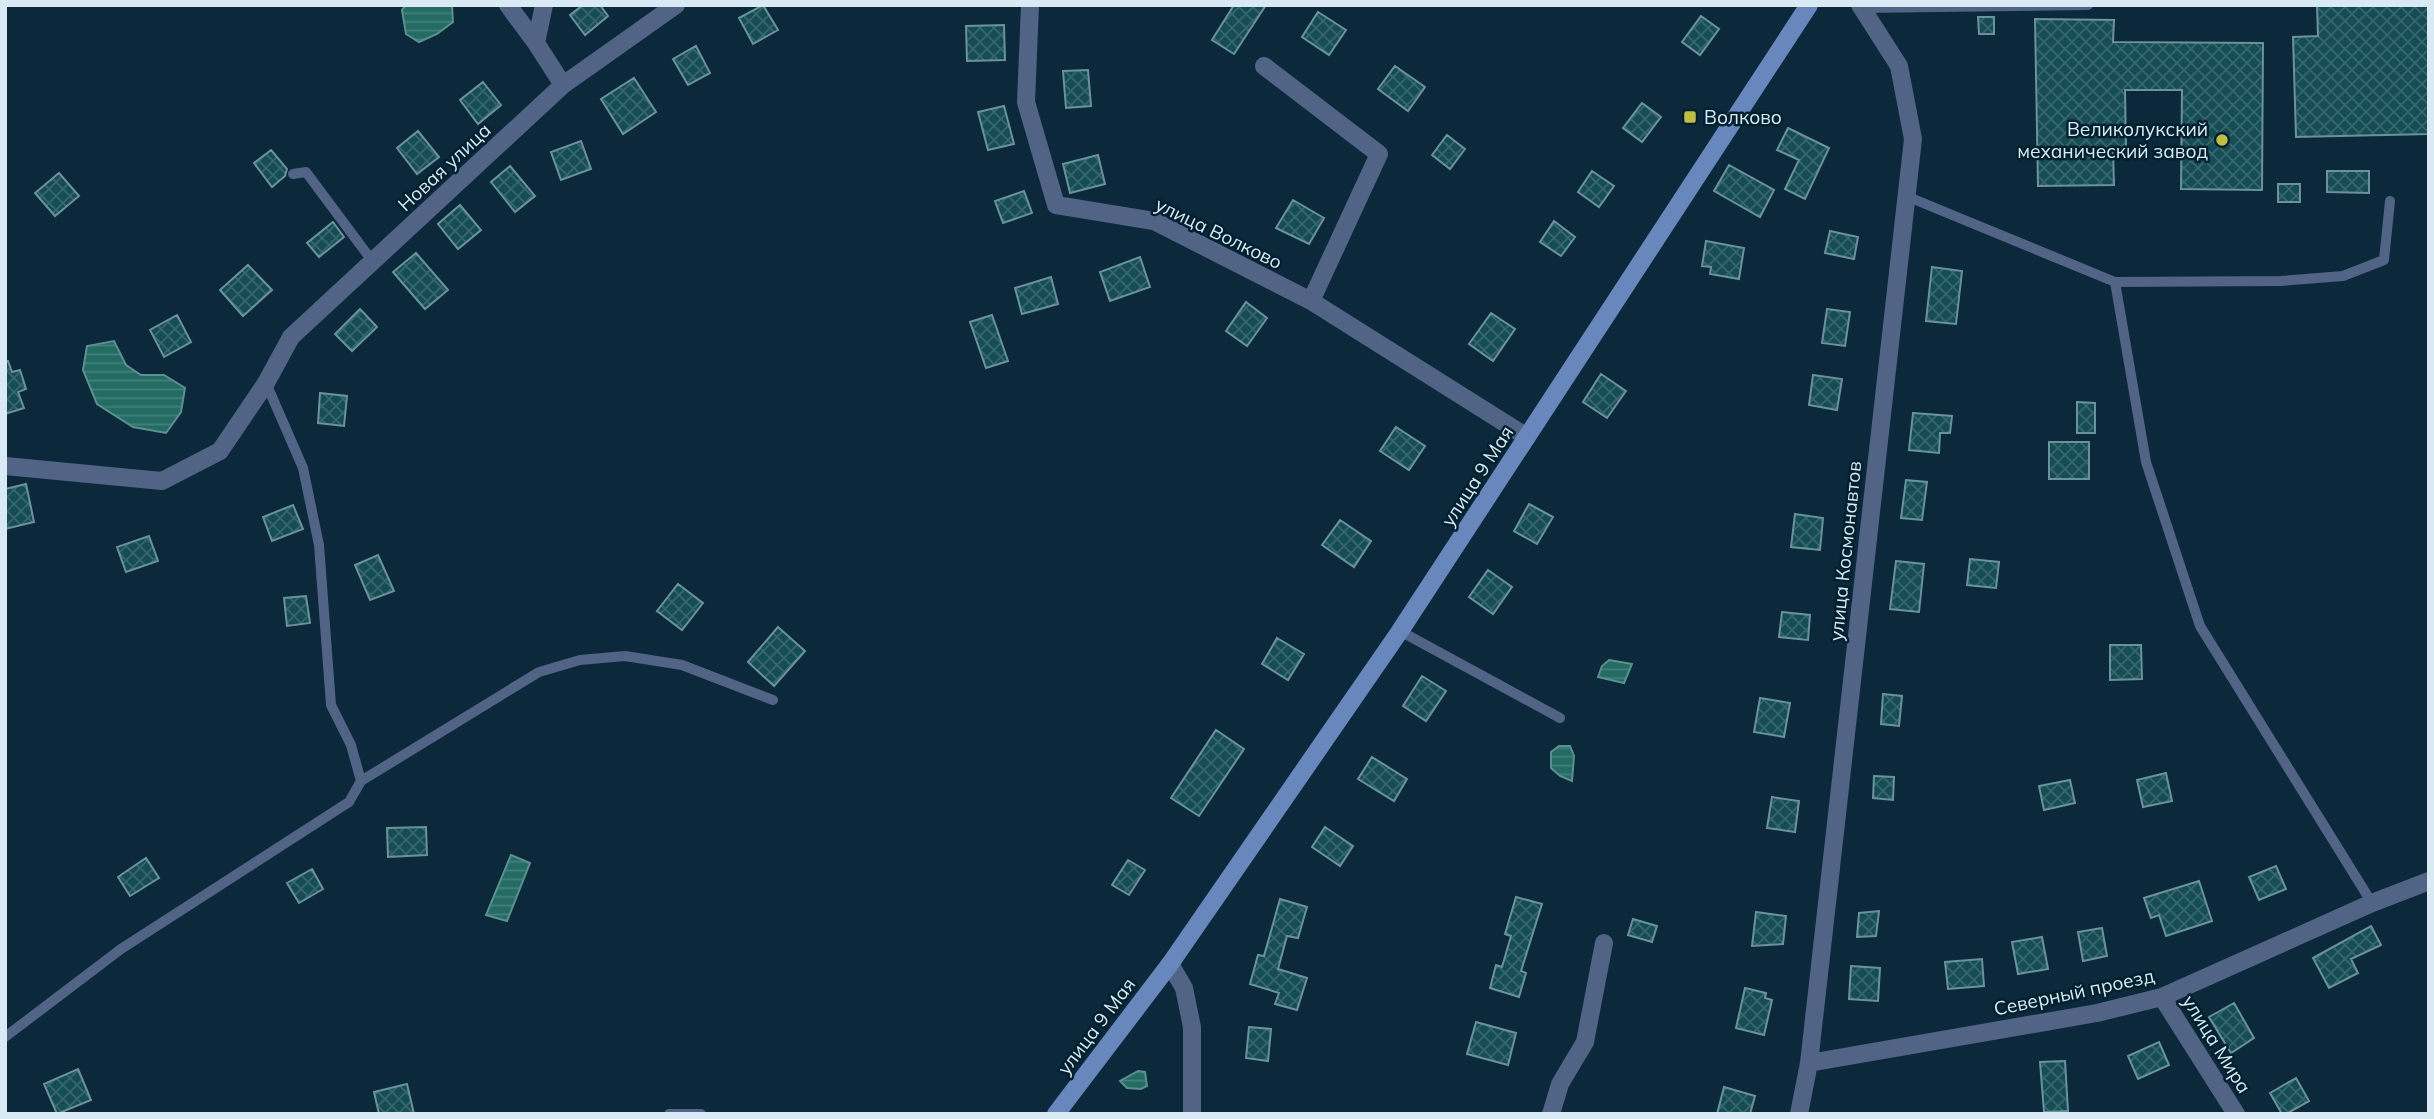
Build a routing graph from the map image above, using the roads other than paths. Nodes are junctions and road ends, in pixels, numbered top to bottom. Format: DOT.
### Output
graph roads {
  1 [pos="508,5"];
  2 [pos="544,5"];
  3 [pos="676,5"];
  4 [pos="1030,5"];
  5 [pos="1809,5"];
  6 [pos="2088,5"];
  7 [pos="1862,6"];
  8 [pos="536,43"];
  9 [pos="1264,66"];
  10 [pos="563,85"];
  11 [pos="293,174"];
  12 [pos="1906,196"];
  13 [pos="2390,201"];
  14 [pos="373,262"];
  15 [pos="2115,282"];
  16 [pos="1311,301"];
  17 [pos="266,383"];
  18 [pos="1527,438"];
  19 [pos="5,466"];
  20 [pos="1400,631"];
  21 [pos="773,700"];
  22 [pos="1560,718"];
  23 [pos="361,781"];
  24 [pos="2429,881"];
  25 [pos="2372,902"];
  26 [pos="1604,943"];
  27 [pos="1170,964"];
  28 [pos="2162,997"];
  29 [pos="5,1037"];
  30 [pos="1809,1063"];
  31 [pos="669,1114"];
  32 [pos="701,1114"];
  33 [pos="1056,1114"];
  34 [pos="1192,1114"];
  35 [pos="1551,1114"];
  36 [pos="1799,1114"];
  37 [pos="2236,1114"];
  1 -- 8 [label="street"];
  2 -- 8 [label="street"];
  3 -- 10 [label="street, Новая улица"];
  4 -- 16 [label="street, улица Волково"];
  5 -- 18 [label="main road, улица 9 Мая"];
  6 -- 7 [label="lane"];
  7 -- 12 [label="street, улица Космонавтов"];
  8 -- 10 [label="street"];
  9 -- 16 [label="street"];
  10 -- 14 [label="street, Новая улица"];
  11 -- 14 [label="lane"];
  12 -- 15 [label="lane"];
  12 -- 30 [label="street, улица Космонавтов"];
  13 -- 15 [label="lane"];
  14 -- 17 [label="street, Новая улица"];
  15 -- 25 [label="lane"];
  16 -- 18 [label="street, улица Волково"];
  17 -- 19 [label="street, Новая улица"];
  17 -- 23 [label="lane"];
  18 -- 20 [label="main road, улица 9 Мая"];
  20 -- 22 [label="lane"];
  20 -- 27 [label="main road, улица 9 Мая"];
  21 -- 23 [label="lane"];
  23 -- 29 [label="lane"];
  24 -- 25 [label="street, Северный проезд"];
  25 -- 28 [label="street, Северный проезд"];
  26 -- 35 [label="street"];
  27 -- 33 [label="main road, улица 9 Мая"];
  27 -- 34 [label="street"];
  28 -- 30 [label="street, Северный проезд"];
  28 -- 37 [label="street, улица Мира"];
  30 -- 36 [label="street, улица Космонавтов"];
  31 -- 32 [label="lane"];
}
